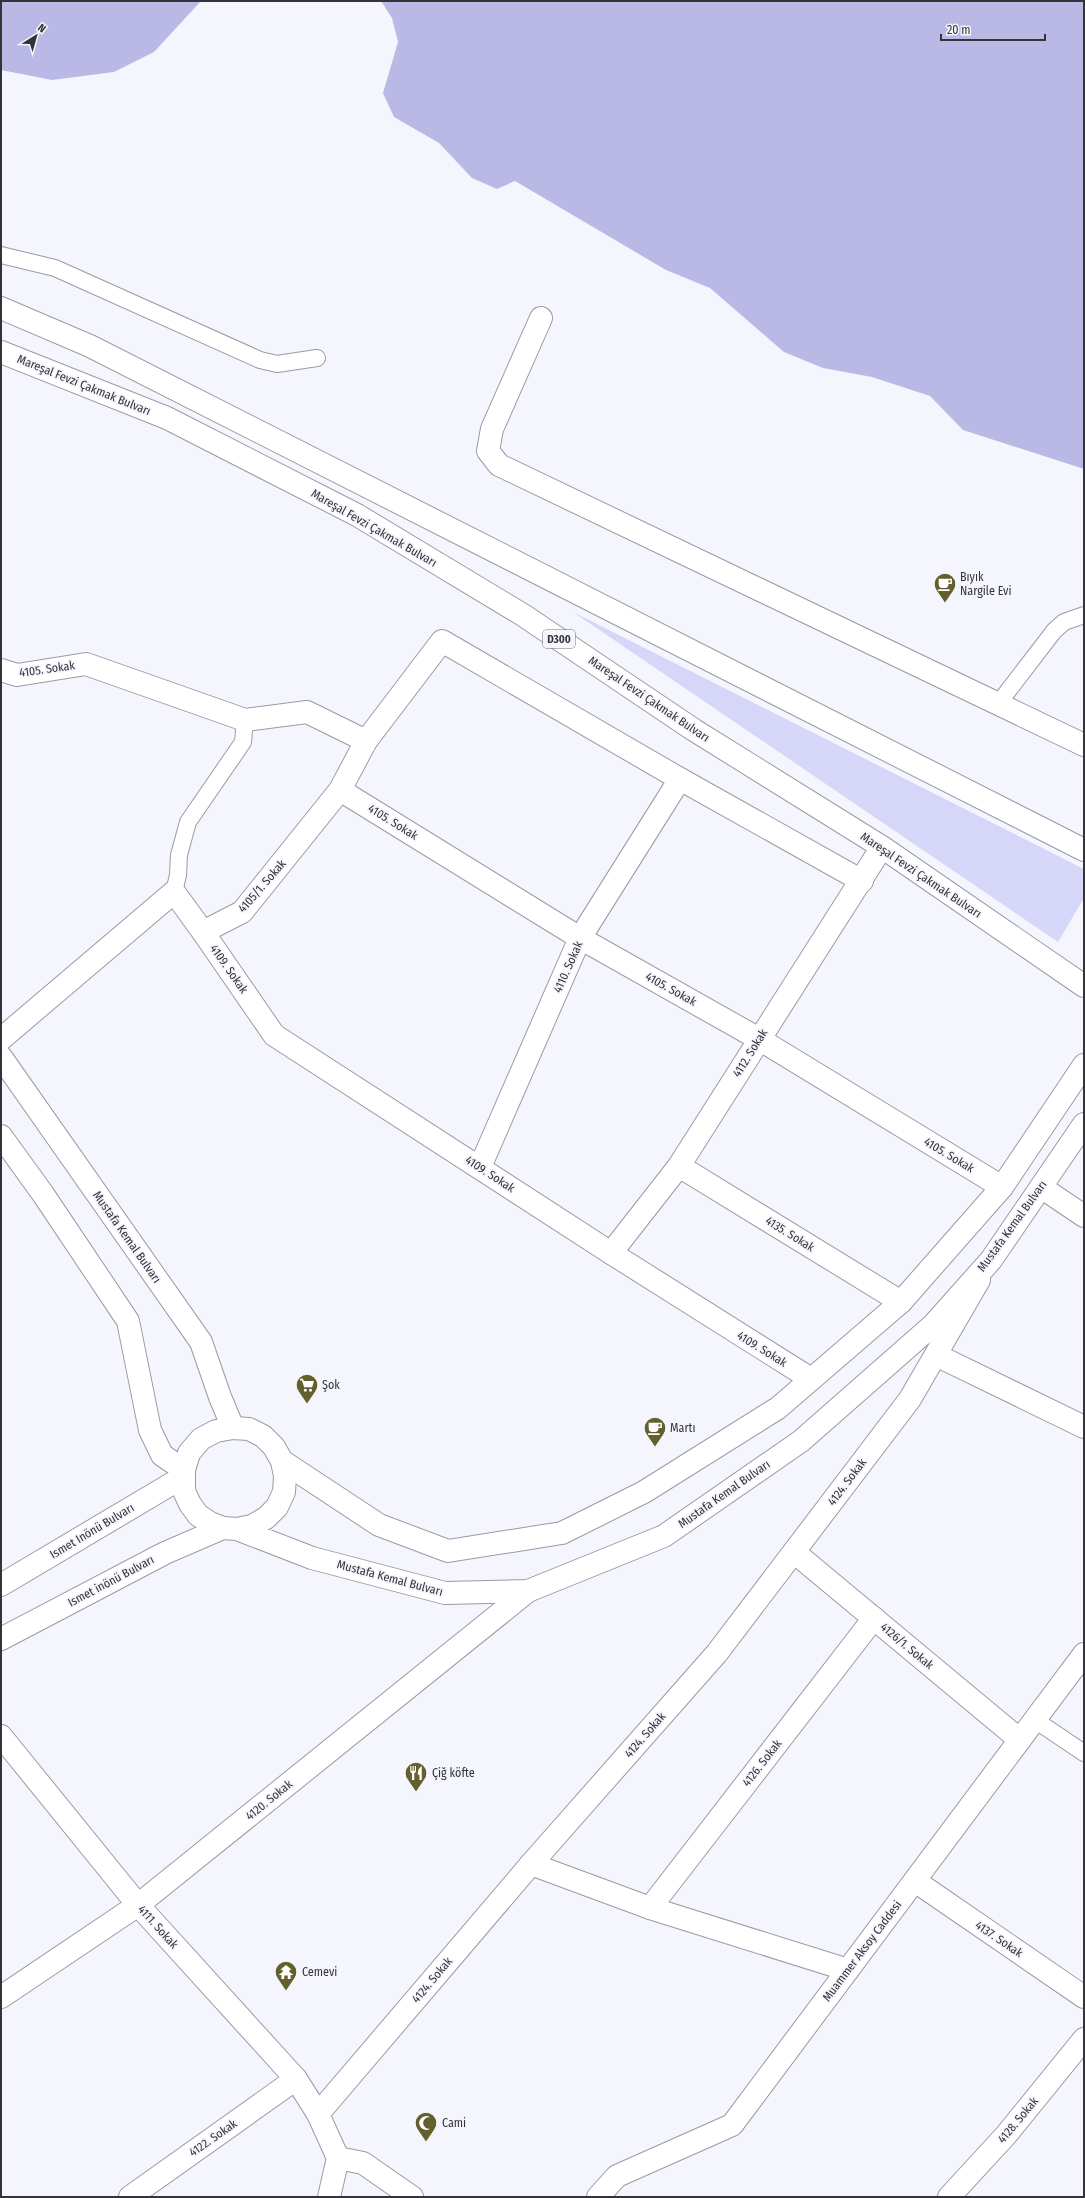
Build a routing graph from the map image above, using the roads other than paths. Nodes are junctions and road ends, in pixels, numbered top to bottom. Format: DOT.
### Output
graph roads {
  1 [pos="1,255"];
  2 [pos="1,308"];
  3 [pos="541,318"];
  4 [pos="1,352"];
  5 [pos="317,358"];
  6 [pos="1084,615"];
  7 [pos="1,670"];
  8 [pos="998,704"];
  9 [pos="245,720"];
  10 [pos="366,741"];
  11 [pos="1084,745"];
  12 [pos="680,779"];
  13 [pos="340,790"];
  14 [pos="882,847"];
  15 [pos="1084,850"];
  16 [pos="862,880"];
  17 [pos="174,892"];
  18 [pos="203,932"];
  19 [pos="580,938"];
  20 [pos="1084,986"];
  21 [pos="759,1038"];
  22 [pos="1,1039"];
  23 [pos="1,1057"];
  24 [pos="1084,1065"];
  25 [pos="1084,1124"];
  26 [pos="2,1141"];
  27 [pos="679,1166"];
  28 [pos="480,1167"];
  29 [pos="1002,1187"];
  30 [pos="1041,1187"];
  31 [pos="1084,1216"];
  32 [pos="611,1254"];
  33 [pos="991,1260"];
  34 [pos="901,1302"];
  35 [pos="936,1355"];
  36 [pos="811,1379"];
  37 [pos="1084,1427"];
  38 [pos="233,1428"];
  39 [pos="282,1461"];
  40 [pos="183,1473"];
  41 [pos="230,1529"];
  42 [pos="794,1552"];
  43 [pos="1,1585"];
  44 [pos="528,1590"];
  45 [pos="874,1618"];
  46 [pos="1,1638"];
  47 [pos="1084,1654"];
  48 [pos="1035,1720"];
  49 [pos="1,1736"];
  50 [pos="1020,1740"];
  51 [pos="1084,1752"];
  52 [pos="531,1864"];
  53 [pos="915,1880"];
  54 [pos="138,1906"];
  55 [pos="650,1908"];
  56 [pos="848,1970"];
  57 [pos="1,1997"];
  58 [pos="1084,1997"];
  59 [pos="1084,2039"];
  60 [pos="296,2079"];
  61 [pos="318,2114"];
  62 [pos="338,2158"];
  63 [pos="130,2197"];
  64 [pos="329,2197"];
  65 [pos="412,2197"];
  66 [pos="598,2197"];
  67 [pos="949,2197"];
  1 -- 5 [label="lane"];
  2 -- 15 [label="main road"];
  3 -- 8 [label="main road"];
  4 -- 14 [label="main road, Mareşal Fevzi Çakmak Bulvarı / D300"];
  6 -- 8 [label="lane"];
  7 -- 9 [label="main road, 4105. Sokak"];
  8 -- 11 [label="main road"];
  9 -- 10 [label="main road, 4105. Sokak"];
  9 -- 17 [label="lane"];
  10 -- 12 [label="main road, 4105/1. Sokak"];
  10 -- 13 [label="main road, 4105/1. Sokak"];
  12 -- 16 [label="main road"];
  12 -- 19 [label="main road, 4110. Sokak"];
  13 -- 18 [label="main road, 4105/1. Sokak"];
  13 -- 19 [label="main road, 4105. Sokak"];
  14 -- 16 [label="main road, 4112. Sokak"];
  14 -- 20 [label="main road, Mareşal Fevzi Çakmak Bulvarı / D300"];
  16 -- 21 [label="main road, 4112. Sokak"];
  17 -- 18 [label="main road"];
  17 -- 22 [label="main road"];
  18 -- 28 [label="main road, 4109. Sokak"];
  19 -- 21 [label="main road, 4105. Sokak"];
  19 -- 28 [label="main road, 4110. Sokak"];
  21 -- 27 [label="main road, 4112. Sokak"];
  21 -- 29 [label="main road, 4105. Sokak"];
  23 -- 38 [label="main road, Mustafa Kemal Bulvarı"];
  24 -- 29 [label="main road"];
  25 -- 30 [label="main road, Mustafa Kemal Bulvarı"];
  26 -- 40 [label="main road"];
  27 -- 32 [label="main road, 4112. Sokak"];
  27 -- 34 [label="main road, 4135. Sokak"];
  28 -- 32 [label="main road, 4109. Sokak"];
  29 -- 34 [label="main road"];
  30 -- 31 [label="main road"];
  30 -- 33 [label="main road, Mustafa Kemal Bulvarı"];
  32 -- 36 [label="main road, 4109. Sokak"];
  33 -- 35 [label="main road, 4124. Sokak"];
  33 -- 44 [label="main road, Mustafa Kemal Bulvarı"];
  34 -- 36 [label="main road"];
  35 -- 37 [label="main road"];
  35 -- 42 [label="main road, 4124. Sokak"];
  36 -- 39 [label="main road"];
  38 -- 39 [label="main road"];
  38 -- 40 [label="main road"];
  39 -- 41 [label="main road"];
  40 -- 41 [label="main road"];
  40 -- 43 [label="main road, Ismet Inönü Bulvarı"];
  41 -- 44 [label="main road, Mustafa Kemal Bulvarı"];
  41 -- 46 [label="main road, Ismet inönü Bulvarı"];
  42 -- 45 [label="main road, 4126/1. Sokak"];
  42 -- 52 [label="main road, 4124. Sokak"];
  44 -- 54 [label="main road, 4120. Sokak"];
  45 -- 50 [label="main road, 4126/1. Sokak"];
  45 -- 55 [label="main road, 4126. Sokak"];
  47 -- 48 [label="main road, Muammer Aksoy Caddesi"];
  48 -- 50 [label="main road, Muammer Aksoy Caddesi"];
  48 -- 51 [label="lane"];
  49 -- 54 [label="main road, 4111. Sokak"];
  50 -- 53 [label="main road, Muammer Aksoy Caddesi"];
  52 -- 55 [label="main road"];
  52 -- 61 [label="main road, 4124. Sokak"];
  53 -- 56 [label="main road, Muammer Aksoy Caddesi"];
  53 -- 58 [label="main road, 4137. Sokak"];
  54 -- 57 [label="main road, 4120. Sokak"];
  54 -- 60 [label="main road, 4111. Sokak"];
  55 -- 56 [label="main road"];
  56 -- 66 [label="main road, Muammer Aksoy Caddesi"];
  59 -- 67 [label="main road, 4128. Sokak"];
  60 -- 61 [label="main road, 4111. Sokak"];
  60 -- 63 [label="main road, 4122. Sokak"];
  61 -- 62 [label="main road"];
  62 -- 64 [label="main road"];
  62 -- 65 [label="main road"];
}
